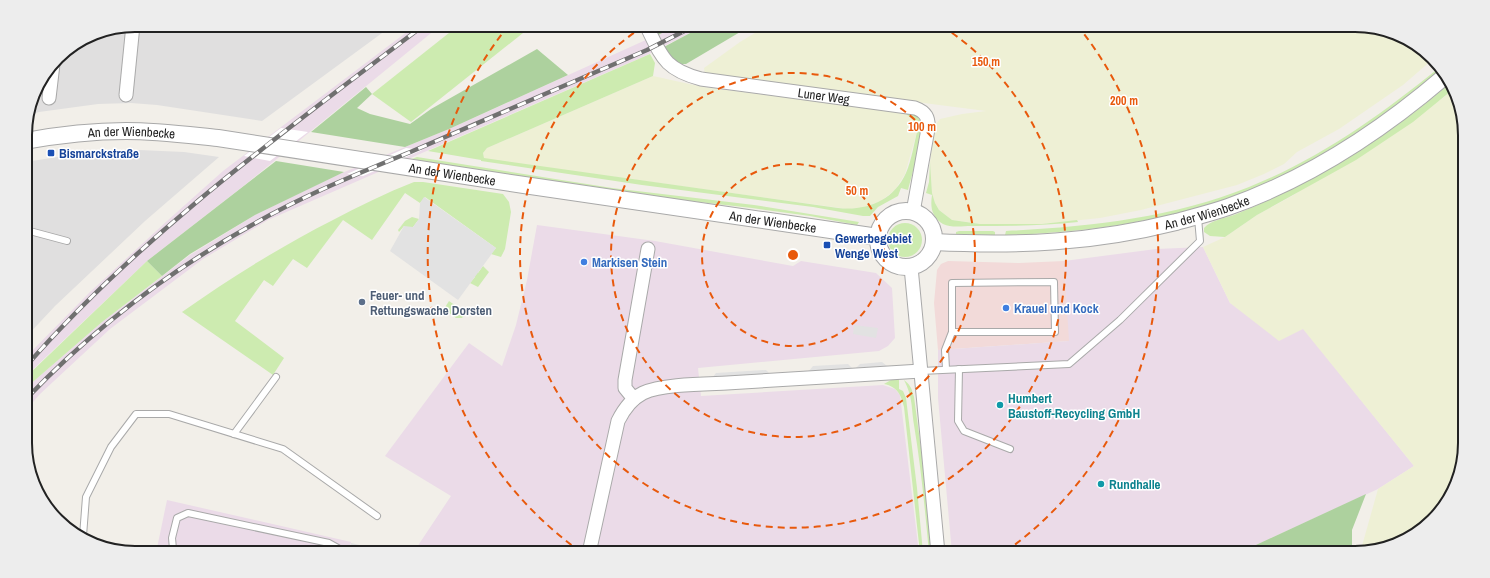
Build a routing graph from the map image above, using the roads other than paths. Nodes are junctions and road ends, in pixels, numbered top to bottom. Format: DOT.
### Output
graph roads {
  1 [pos="132,32"];
  2 [pos="649,32"];
  3 [pos="52,74"];
  4 [pos="1441,79"];
  5 [pos="126,95"];
  6 [pos="49,98"];
  7 [pos="32,140"];
  8 [pos="913,212"];
  9 [pos="1198,216"];
  10 [pos="32,232"];
  11 [pos="878,237"];
  12 [pos="67,241"];
  13 [pos="934,242"];
  14 [pos="648,249"];
  15 [pos="911,267"];
  16 [pos="952,332"];
  17 [pos="959,369"];
  18 [pos="921,370"];
  19 [pos="946,370"];
  20 [pos="276,377"];
  21 [pos="634,399"];
  22 [pos="234,434"];
  23 [pos="1010,449"];
  24 [pos="377,516"];
  25 [pos="83,532"];
  26 [pos="173,546"];
  27 [pos="334,546"];
  28 [pos="591,546"];
  29 [pos="937,546"];
  1 -- 5 [label="street"];
  2 -- 8 [label="street, Luner Weg"];
  3 -- 6 [label="street"];
  4 -- 9 [label="street, An der Wienbecke"];
  7 -- 11 [label="street, An der Wienbecke"];
  8 -- 11 [label="street"];
  8 -- 13 [label="street"];
  9 -- 13 [label="street, An der Wienbecke"];
  9 -- 17 [label="lane"];
  10 -- 12 [label="lane"];
  11 -- 15 [label="street"];
  13 -- 15 [label="street"];
  14 -- 21 [label="street"];
  15 -- 18 [label="street"];
  16 -- 16 [label="lane"];
  16 -- 19 [label="lane"];
  17 -- 19 [label="lane"];
  17 -- 23 [label="lane"];
  18 -- 19 [label="lane"];
  18 -- 21 [label="street"];
  18 -- 29 [label="street"];
  20 -- 22 [label="lane"];
  21 -- 28 [label="street"];
  22 -- 24 [label="lane"];
  22 -- 25 [label="lane"];
  26 -- 27 [label="lane"];
}
